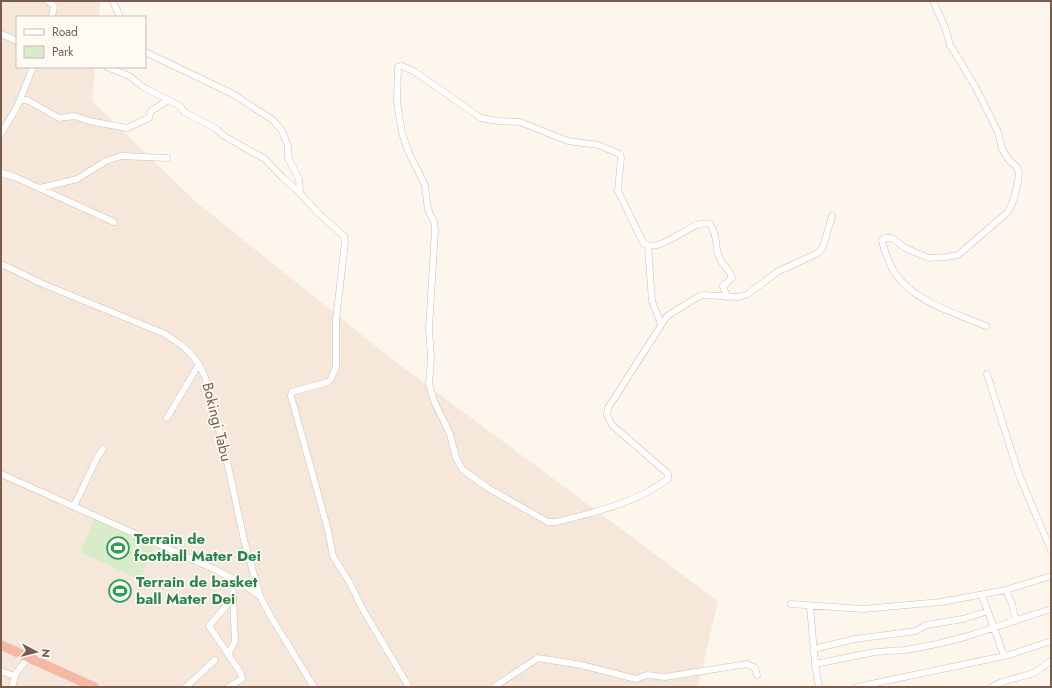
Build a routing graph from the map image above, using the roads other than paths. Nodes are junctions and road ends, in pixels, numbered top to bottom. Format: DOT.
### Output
graph roads {
  1 [pos="48,1"];
  2 [pos="113,1"];
  3 [pos="933,1"];
  4 [pos="52,16"];
  5 [pos="120,16"];
  6 [pos="1,34"];
  7 [pos="16,41"];
  8 [pos="146,52"];
  9 [pos="33,68"];
  10 [pos="109,68"];
  11 [pos="20,100"];
  12 [pos="168,100"];
  13 [pos="1,134"];
  14 [pos="167,158"];
  15 [pos="1,174"];
  16 [pos="40,188"];
  17 [pos="300,193"];
  18 [pos="832,216"];
  19 [pos="114,222"];
  20 [pos="648,246"];
  21 [pos="1,264"];
  22 [pos="727,297"];
  23 [pos="661,324"];
  24 [pos="986,326"];
  25 [pos="199,364"];
  26 [pos="987,374"];
  27 [pos="167,418"];
  28 [pos="104,449"];
  29 [pos="1,474"];
  30 [pos="74,506"];
  31 [pos="1051,550"];
  32 [pos="1051,576"];
  33 [pos="232,578"];
  34 [pos="1006,590"];
  35 [pos="982,595"];
  36 [pos="260,596"];
  37 [pos="233,598"];
  38 [pos="792,604"];
  39 [pos="810,606"];
  40 [pos="1051,609"];
  41 [pos="988,611"];
  42 [pos="1016,621"];
  43 [pos="995,628"];
  44 [pos="1051,641"];
  45 [pos="1,645"];
  46 [pos="813,649"];
  47 [pos="228,655"];
  48 [pos="1004,656"];
  49 [pos="29,657"];
  50 [pos="216,660"];
  51 [pos="1051,661"];
  52 [pos="815,664"];
  53 [pos="1,671"];
  54 [pos="757,675"];
  55 [pos="14,676"];
  56 [pos="80,684"];
  57 [pos="11,687"];
  58 [pos="94,687"];
  59 [pos="186,687"];
  60 [pos="228,687"];
  61 [pos="314,687"];
  62 [pos="409,687"];
  63 [pos="494,687"];
  64 [pos="819,687"];
  65 [pos="857,687"];
  66 [pos="992,687"];
  1 -- 4 [label="street"];
  2 -- 5 [label="street"];
  3 -- 24 [label="street"];
  6 -- 7 [label="street"];
  8 -- 17 [label="street"];
  9 -- 11 [label="street"];
  10 -- 12 [label="street"];
  11 -- 12 [label="street"];
  11 -- 13 [label="street"];
  12 -- 17 [label="street"];
  14 -- 16 [label="street"];
  15 -- 16 [label="street"];
  16 -- 19 [label="street"];
  17 -- 62 [label="street"];
  18 -- 22 [label="street"];
  20 -- 22 [label="street"];
  20 -- 23 [label="street"];
  20 -- 23 [label="street"];
  21 -- 25 [label="street, Bokingi Tabu"];
  22 -- 23 [label="street"];
  25 -- 27 [label="street"];
  25 -- 36 [label="street, Bokingi Tabu"];
  26 -- 31 [label="street"];
  28 -- 30 [label="street"];
  29 -- 30 [label="street"];
  30 -- 33 [label="street"];
  32 -- 34 [label="street"];
  33 -- 36 [label="street"];
  33 -- 37 [label="street"];
  34 -- 35 [label="street"];
  34 -- 42 [label="street"];
  35 -- 39 [label="street"];
  35 -- 41 [label="street"];
  36 -- 61 [label="street, Bokingi Tabu"];
  37 -- 47 [label="street"];
  37 -- 47 [label="street"];
  38 -- 39 [label="street"];
  39 -- 46 [label="street"];
  40 -- 42 [label="street"];
  41 -- 43 [label="street"];
  41 -- 46 [label="street"];
  42 -- 43 [label="street"];
  43 -- 48 [label="street"];
  43 -- 52 [label="street"];
  44 -- 48 [label="street"];
  45 -- 49 [label="highway"];
  46 -- 52 [label="street"];
  47 -- 60 [label="street"];
  48 -- 65 [label="street"];
  49 -- 55 [label="street"];
  49 -- 56 [label="highway"];
  50 -- 59 [label="street"];
  51 -- 66 [label="street"];
  52 -- 64 [label="street"];
  53 -- 55 [label="street"];
  54 -- 63 [label="street"];
  55 -- 57 [label="street"];
  56 -- 58 [label="highway"];
}
